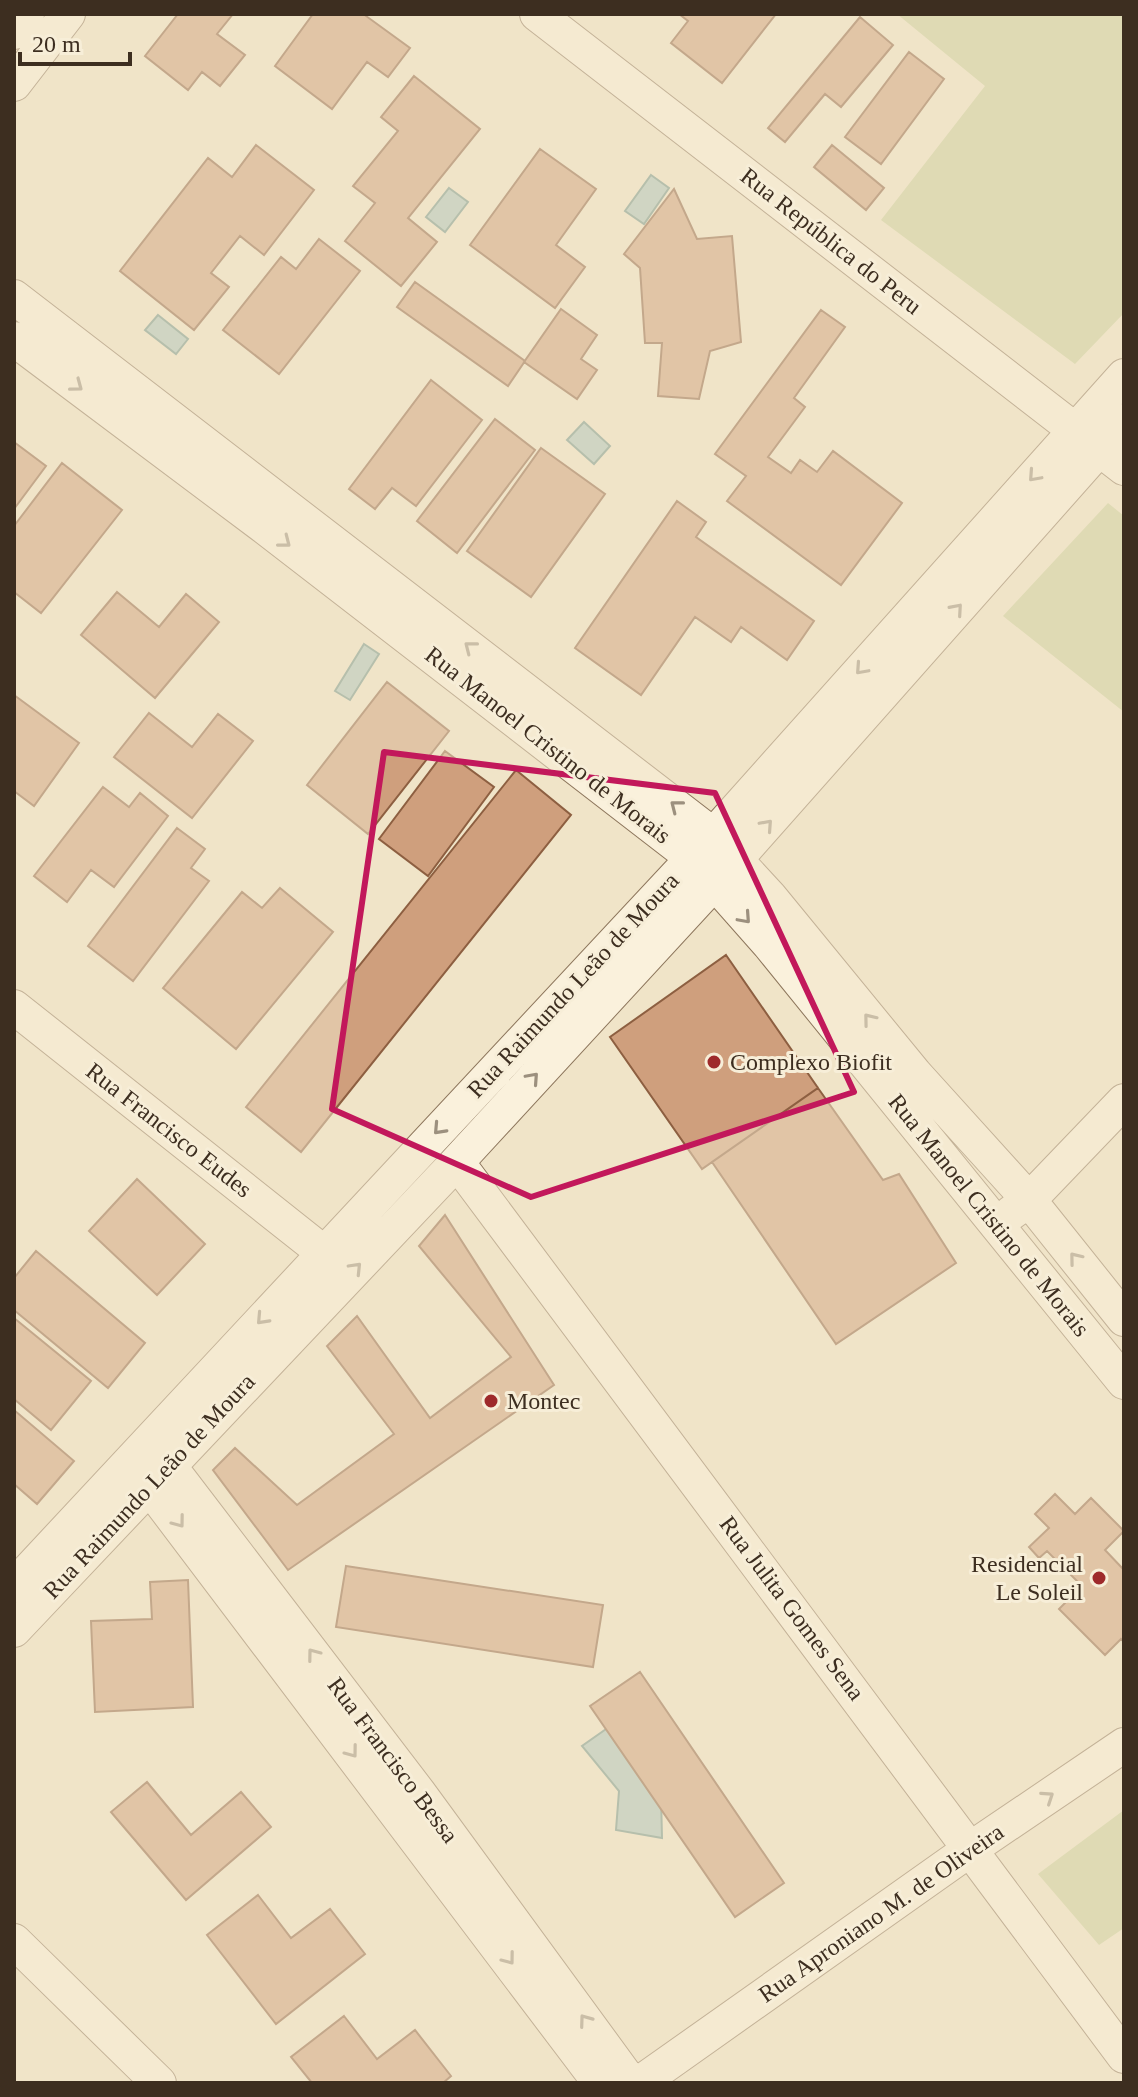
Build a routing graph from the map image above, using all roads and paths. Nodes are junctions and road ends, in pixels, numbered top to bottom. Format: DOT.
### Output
graph roads {
  1 [pos="27,14"];
  2 [pos="68,14"];
  3 [pos="537,14"];
  4 [pos="14,32"];
  5 [pos="14,84"];
  6 [pos="14,297"];
  7 [pos="14,339"];
  8 [pos="1124,376"];
  9 [pos="1124,421"];
  10 [pos="1099,449"];
  11 [pos="714,859"];
  12 [pos="14,1007"];
  13 [pos="1124,1101"];
  14 [pos="457,1162"];
  15 [pos="1029,1200"];
  16 [pos="996,1225"];
  17 [pos="324,1253"];
  18 [pos="1124,1319"];
  19 [pos="1124,1382"];
  20 [pos="149,1462"];
  21 [pos="21,1565"];
  22 [pos="14,1630"];
  23 [pos="1124,1745"];
  24 [pos="1124,1773"];
  25 [pos="978,1857"];
  26 [pos="14,1941"];
  27 [pos="1124,2056"];
  28 [pos="159,2083"];
  29 [pos="600,2083"];
  30 [pos="631,2083"];
  31 [pos="640,2083"];
  32 [pos="674,2083"];
  1 -- 4 [label="street"];
  2 -- 5 [label="street"];
  3 -- 10 [label="street, Rua República do Peru"];
  11 -- 6 [label="street, Rua Manoel Cristino de Morais, one-way"];
  7 -- 11 [label="street, Rua Manoel Cristino de Morais, one-way"];
  8 -- 10 [label="street, Rua Raimundo Leão de Moura"];
  9 -- 10 [label="street, Rua Raimundo Leão de Moura"];
  10 -- 11 [label="street, Rua Raimundo Leão de Moura"];
  14 -- 11 [label="street, Rua Raimundo Leão de Moura, one-way"];
  15 -- 11 [label="street, Rua Manoel Cristino de Morais, one-way"];
  11 -- 16 [label="street, Rua Manoel Cristino de Morais, one-way"];
  11 -- 17 [label="street, Rua Raimundo Leão de Moura, one-way"];
  12 -- 17 [label="street, Rua Francisco Eudes"];
  13 -- 15 [label="street"];
  20 -- 14 [label="street, Rua Raimundo Leão de Moura, one-way"];
  14 -- 25 [label="street, Rua Julita Gomes Sena"];
  15 -- 16 [label="street"];
  18 -- 15 [label="street, Rua Manoel Cristino de Morais, one-way"];
  16 -- 19 [label="street, Rua Manoel Cristino de Morais"];
  17 -- 20 [label="street, Rua Raimundo Leão de Moura, one-way"];
  20 -- 21 [label="street, Rua Raimundo Leão de Moura"];
  20 -- 22 [label="street, Rua Raimundo Leão de Moura"];
  20 -- 29 [label="street, Rua Francisco Bessa, one-way"];
  30 -- 20 [label="street, Rua Francisco Bessa, one-way"];
  25 -- 23 [label="street, Rua Aproniano M. de Oliveira, one-way"];
  24 -- 25 [label="street, Rua Aproniano M. de Oliveira"];
  25 -- 27 [label="street, Rua Julita Gomes Sena"];
  25 -- 31 [label="street, Rua Aproniano M. de Oliveira"];
  25 -- 32 [label="street, Rua Aproniano M. de Oliveira"];
  26 -- 28 [label="street"];
}
